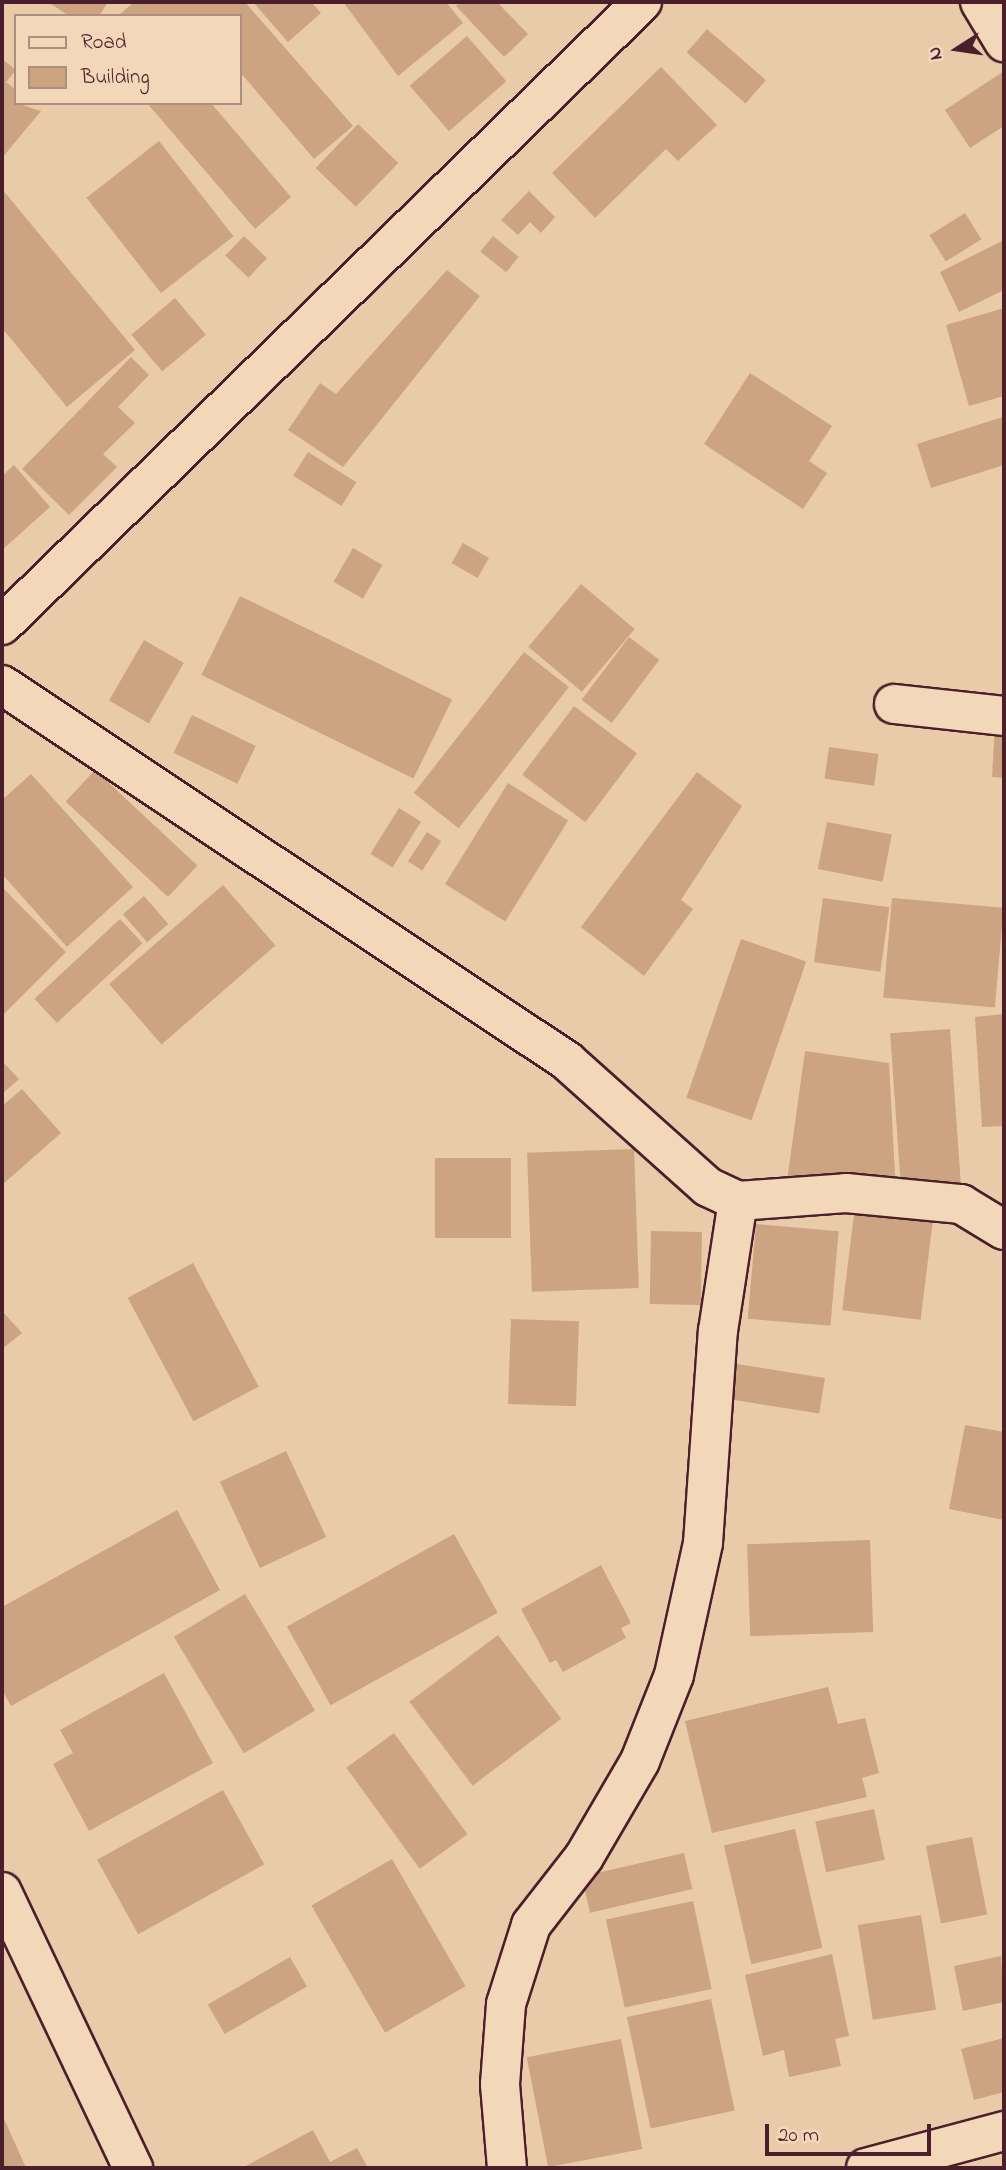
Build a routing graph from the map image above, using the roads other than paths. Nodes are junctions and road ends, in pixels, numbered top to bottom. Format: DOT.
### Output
graph roads {
  1 [pos="642,2"];
  2 [pos="980,2"];
  3 [pos="1004,42"];
  4 [pos="2,625"];
  5 [pos="2,685"];
  6 [pos="894,704"];
  7 [pos="1004,716"];
  8 [pos="738,1201"];
  9 [pos="1004,1230"];
  10 [pos="2,1892"];
  11 [pos="1004,2131"];
  12 [pos="133,2168"];
  13 [pos="507,2168"];
  14 [pos="866,2168"];
  1 -- 4 [label="street"];
  2 -- 3 [label="street"];
  5 -- 8 [label="street"];
  6 -- 7 [label="street"];
  8 -- 9 [label="street"];
  8 -- 13 [label="street"];
  10 -- 12 [label="street"];
  11 -- 14 [label="street"];
}
